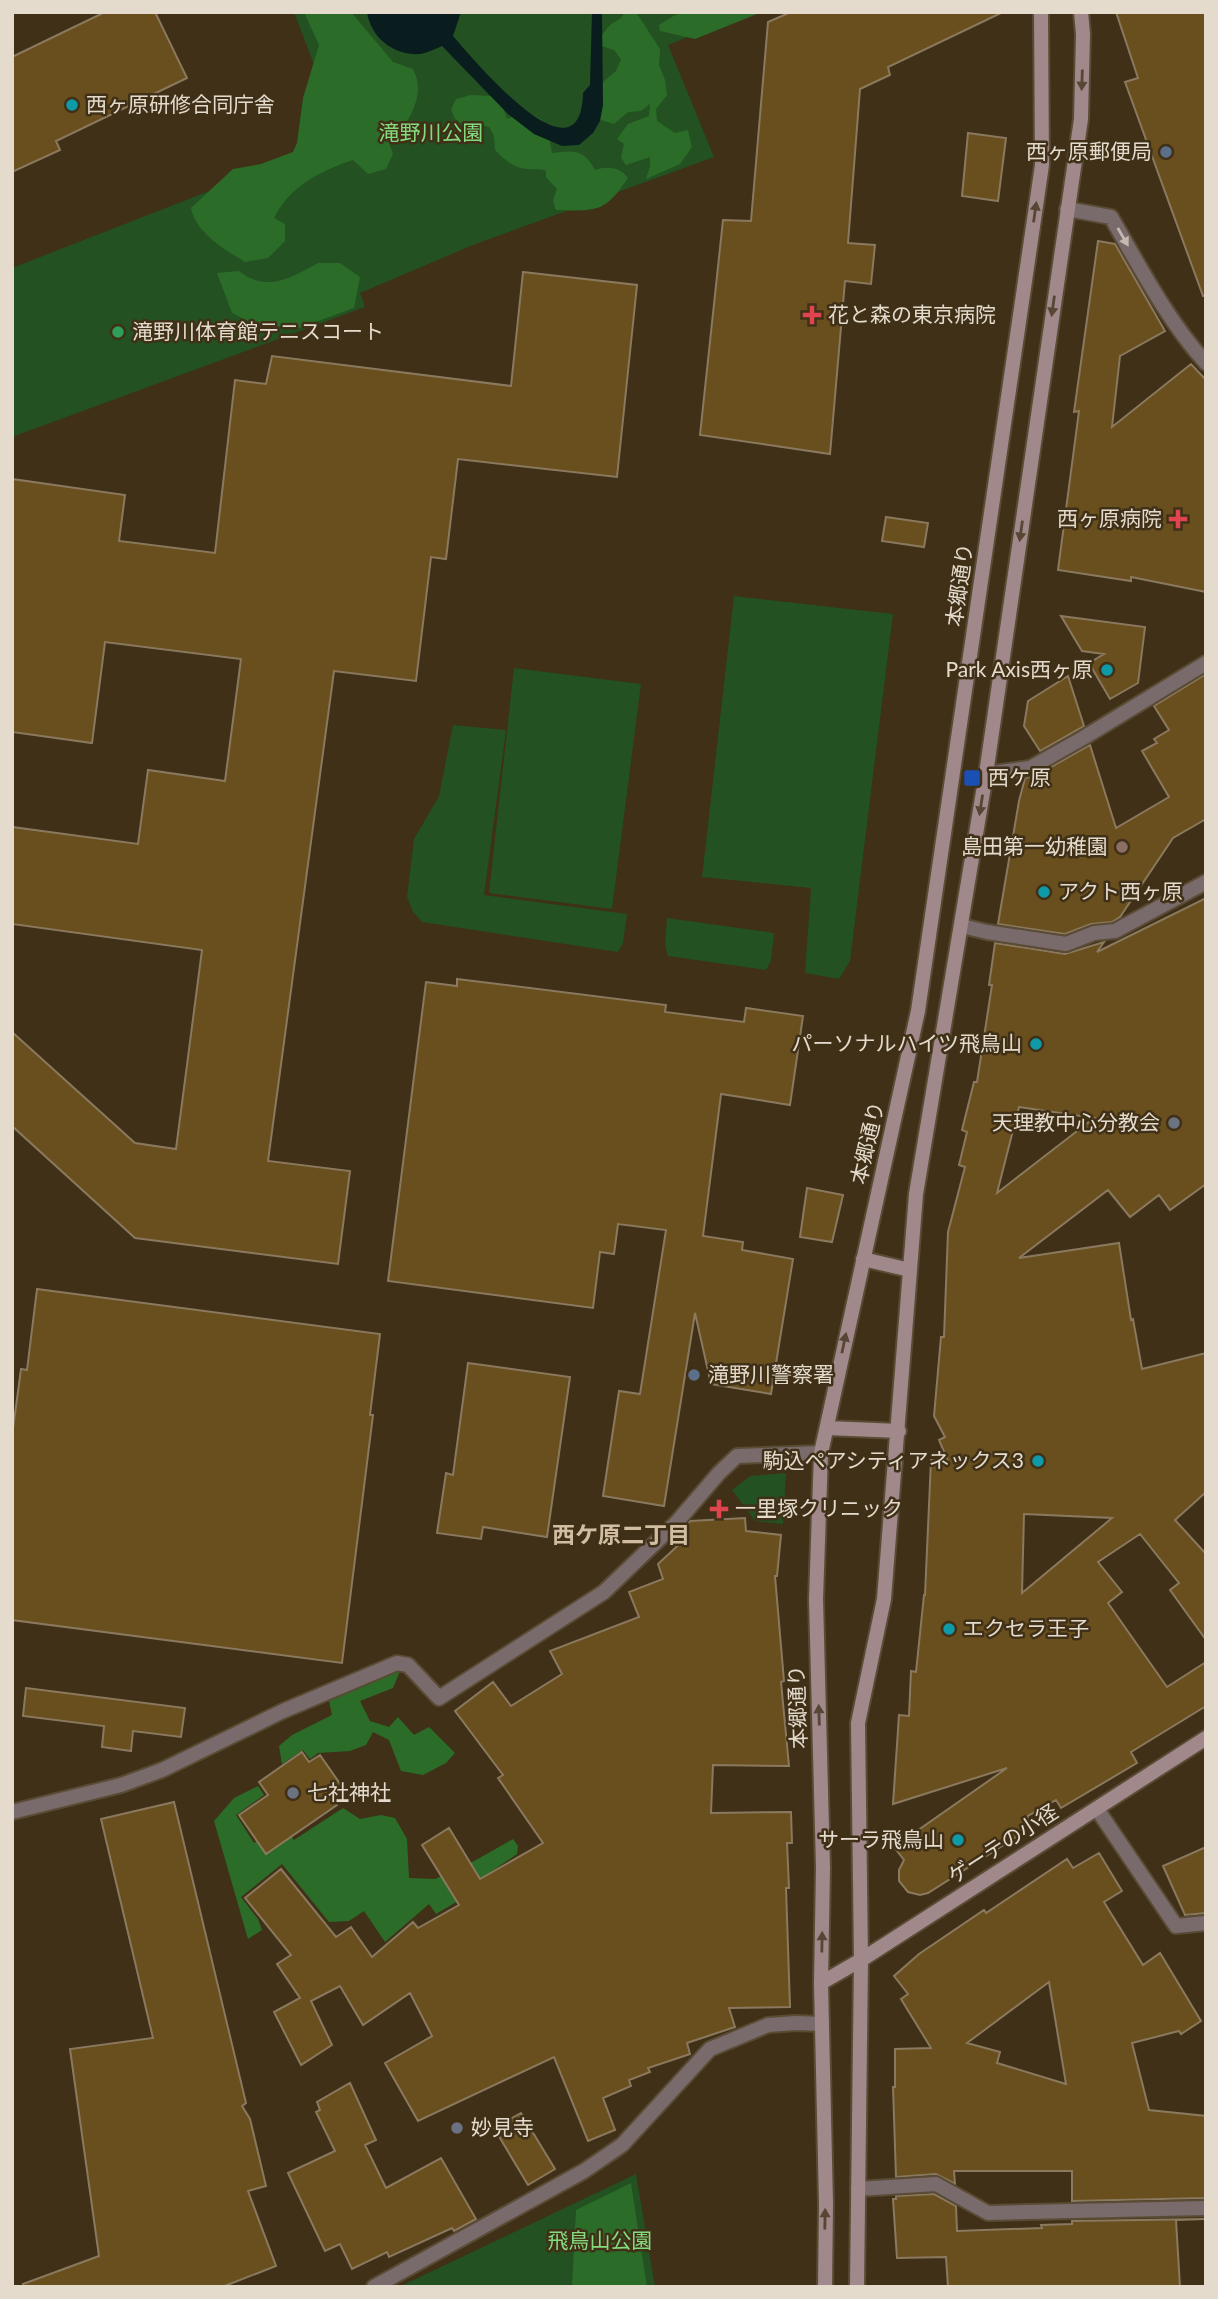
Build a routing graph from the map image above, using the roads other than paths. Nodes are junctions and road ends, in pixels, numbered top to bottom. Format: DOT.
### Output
graph roads {
  1 [pos="1041,12"];
  2 [pos="1081,12"];
  3 [pos="1067,209"];
  4 [pos="1206,363"];
  5 [pos="1206,663"];
  6 [pos="986,774"];
  7 [pos="1206,882"];
  8 [pos="962,926"];
  9 [pos="863,1259"];
  10 [pos="910,1270"];
  11 [pos="827,1428"];
  12 [pos="899,1431"];
  13 [pos="821,1453"];
  14 [pos="1206,1738"];
  15 [pos="1097,1809"];
  16 [pos="12,1812"];
  17 [pos="1206,1923"];
  18 [pos="861,1960"];
  19 [pos="821,1983"];
  20 [pos="822,2024"];
  21 [pos="858,2189"];
  22 [pos="1206,2208"];
  23 [pos="374,2287"];
  24 [pos="825,2287"];
  25 [pos="857,2287"];
  9 -- 1 [label="main road, 本郷通り, one-way"];
  2 -- 3 [label="main road, one-way"];
  3 -- 4 [label="street, one-way"];
  3 -- 6 [label="main road, one-way"];
  5 -- 6 [label="street"];
  6 -- 8 [label="main road, one-way"];
  7 -- 8 [label="street"];
  8 -- 10 [label="main road"];
  9 -- 10 [label="main road"];
  11 -- 9 [label="main road, 本郷通り, one-way"];
  10 -- 12 [label="main road"];
  11 -- 12 [label="main road"];
  11 -- 13 [label="main road, 本郷通り"];
  12 -- 18 [label="main road"];
  13 -- 16 [label="street"];
  19 -- 13 [label="main road, 本郷通り, one-way"];
  14 -- 15 [label="main road, ゲーテの小径"];
  15 -- 17 [label="street"];
  15 -- 18 [label="main road, ゲーテの小径"];
  18 -- 19 [label="main road, ゲーテの小径"];
  18 -- 21 [label="main road"];
  19 -- 20 [label="main road, 本郷通り"];
  20 -- 23 [label="street"];
  24 -- 20 [label="main road, 本郷通り, one-way"];
  21 -- 22 [label="street"];
  21 -- 25 [label="main road"];
}
